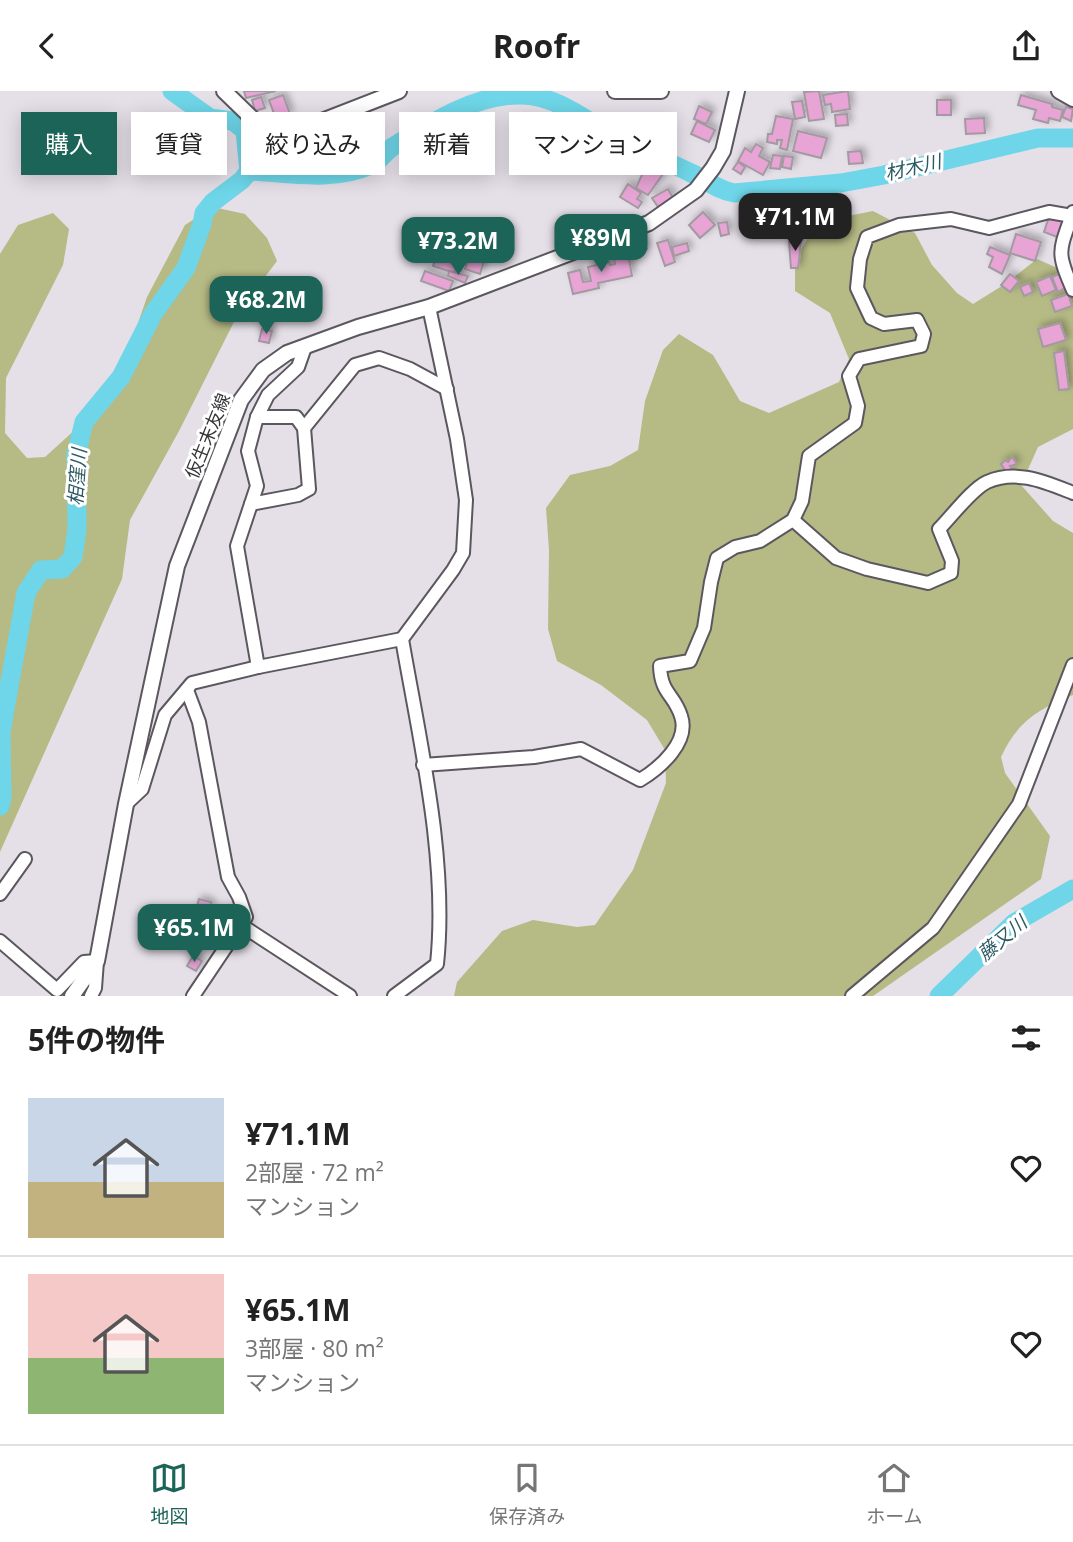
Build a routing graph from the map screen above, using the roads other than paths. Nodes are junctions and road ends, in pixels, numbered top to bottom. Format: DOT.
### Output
graph roads {
  1 [pos="224,91"];
  2 [pos="399,91"];
  3 [pos="615,91"];
  4 [pos="661,91"];
  5 [pos="737,91"];
  6 [pos="1059,91"];
  7 [pos="1073,99"];
  8 [pos="1072,214"];
  9 [pos="1073,290"];
  10 [pos="429,307"];
  11 [pos="304,347"];
  12 [pos="447,389"];
  13 [pos="257,417"];
  14 [pos="304,428"];
  15 [pos="1073,493"];
  16 [pos="250,504"];
  17 [pos="793,520"];
  18 [pos="402,639"];
  19 [pos="1073,665"];
  20 [pos="258,667"];
  21 [pos="187,689"];
  22 [pos="423,765"];
  23 [pos="126,804"];
  24 [pos="25,859"];
  25 [pos="0,894"];
  26 [pos="241,925"];
  27 [pos="0,941"];
  28 [pos="97,961"];
  29 [pos="72,996"];
  30 [pos="91,996"];
  31 [pos="192,996"];
  32 [pos="350,996"];
  33 [pos="394,996"];
  34 [pos="852,996"];
  1 -- 2 [label="main road"];
  3 -- 4 [label="main road"];
  5 -- 10 [label="main road, 仮生末友線"];
  6 -- 7 [label="main road"];
  8 -- 9 [label="street"];
  8 -- 17 [label="street"];
  10 -- 11 [label="main road, 仮生末友線"];
  10 -- 12 [label="street"];
  11 -- 13 [label="street"];
  11 -- 23 [label="main road, 仮生末友線"];
  12 -- 14 [label="street"];
  12 -- 18 [label="street"];
  13 -- 14 [label="street"];
  13 -- 16 [label="street"];
  14 -- 16 [label="street"];
  15 -- 17 [label="street"];
  16 -- 20 [label="street"];
  17 -- 22 [label="street"];
  18 -- 20 [label="street"];
  18 -- 22 [label="street"];
  19 -- 34 [label="street"];
  20 -- 21 [label="street"];
  21 -- 23 [label="street"];
  21 -- 26 [label="street"];
  22 -- 33 [label="street"];
  23 -- 28 [label="main road, 仮生末友線"];
  24 -- 25 [label="street"];
  26 -- 31 [label="street"];
  26 -- 32 [label="street"];
  27 -- 28 [label="street"];
  28 -- 29 [label="main road, 仮生末友線"];
  28 -- 30 [label="street"];
}
